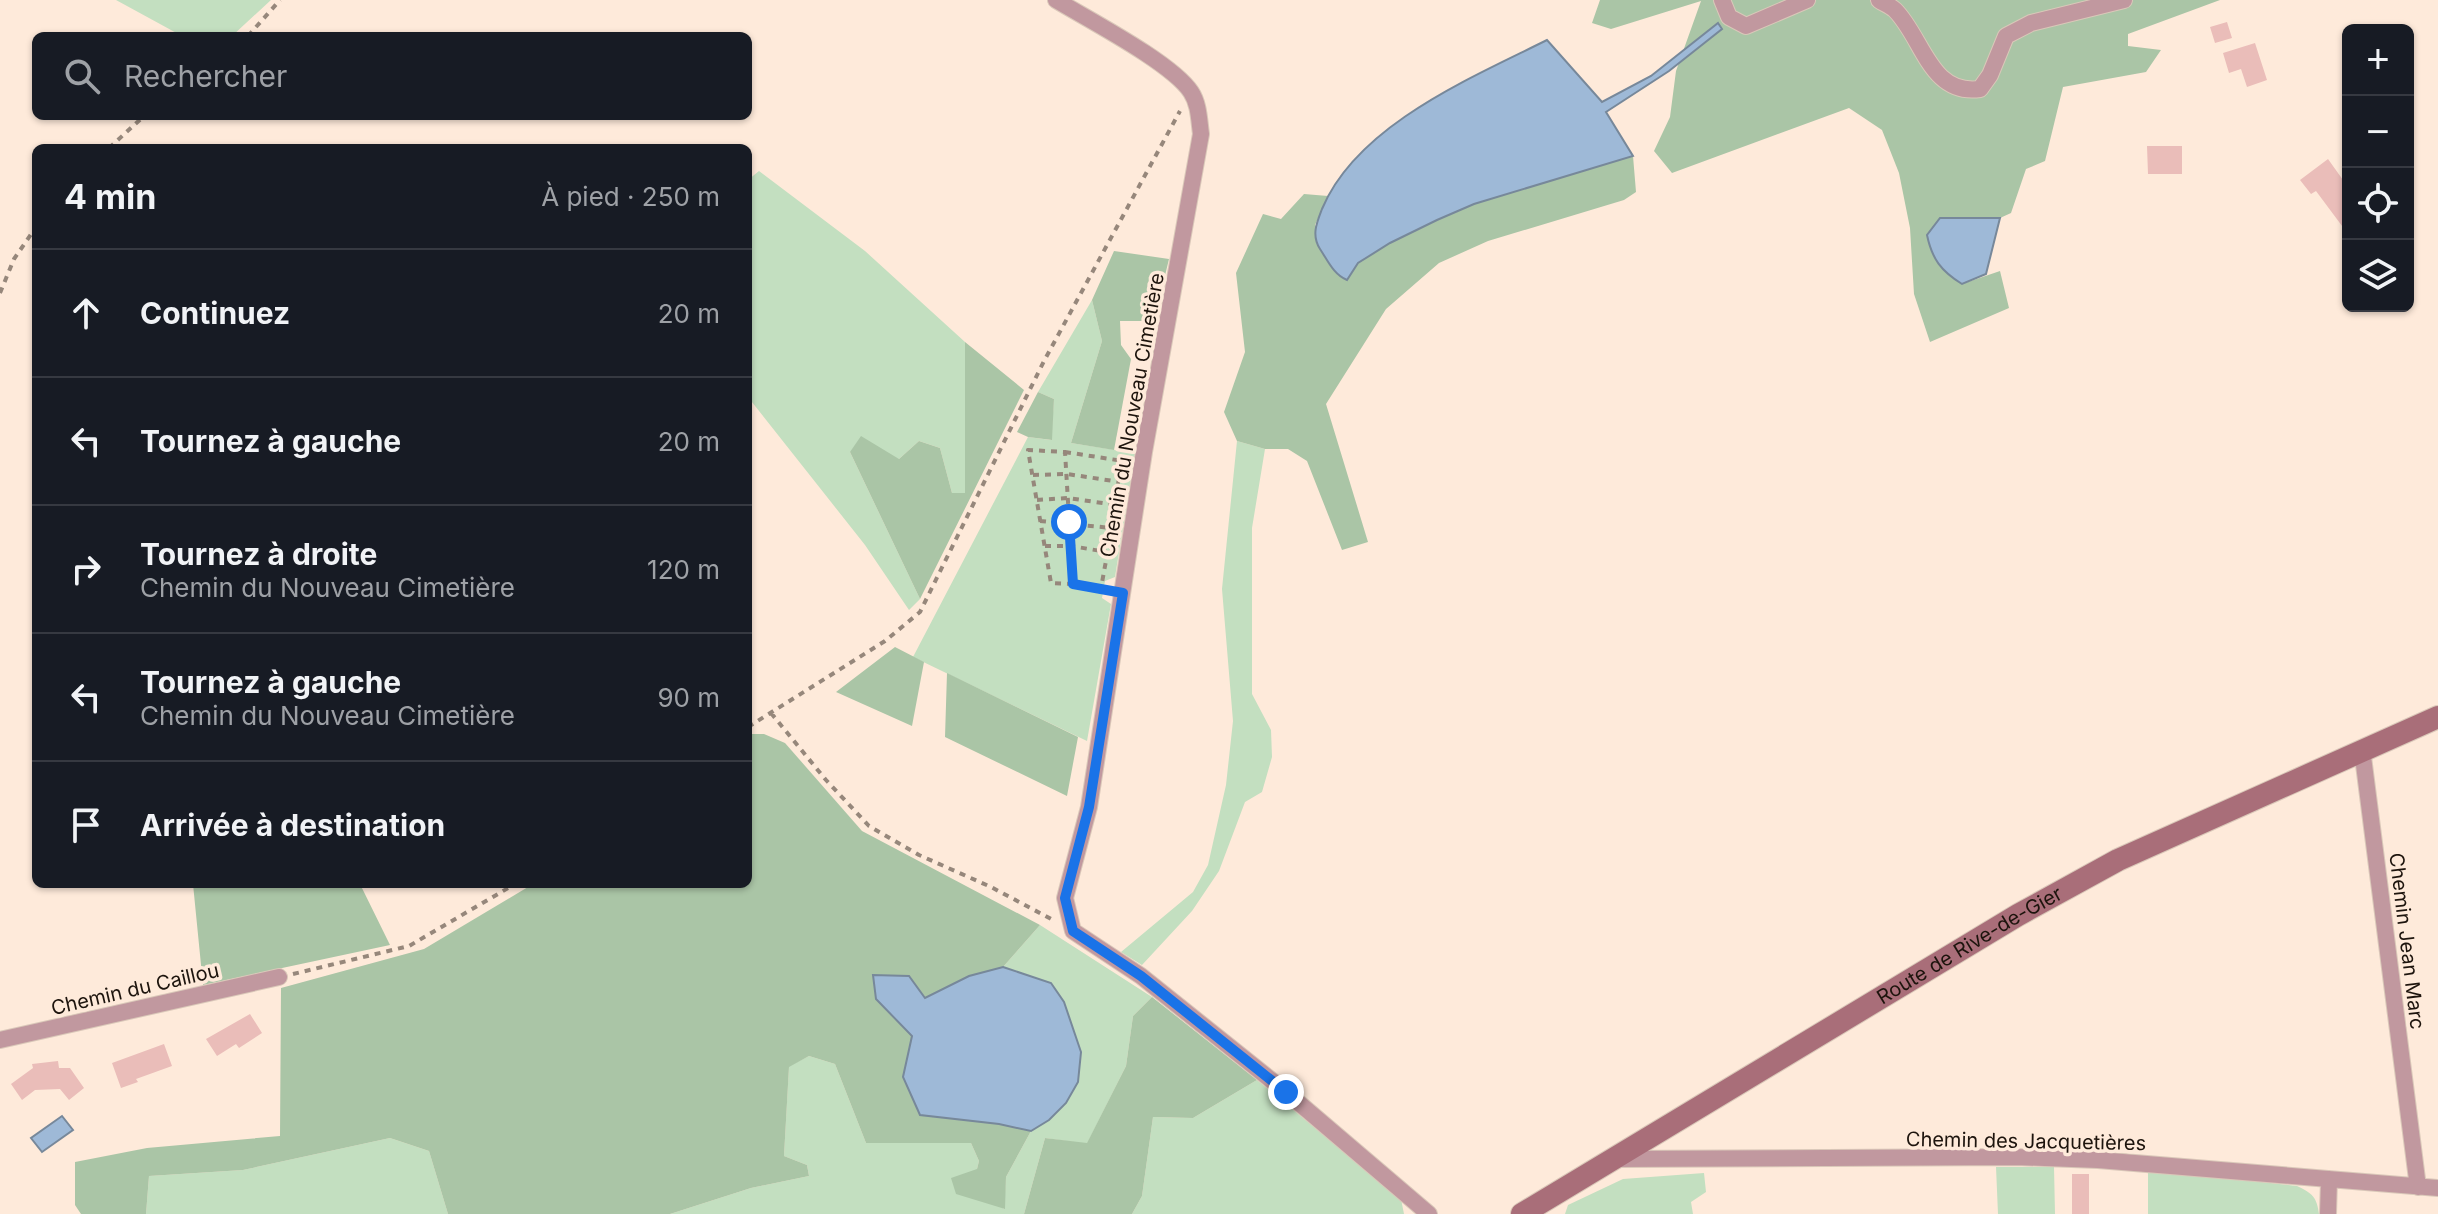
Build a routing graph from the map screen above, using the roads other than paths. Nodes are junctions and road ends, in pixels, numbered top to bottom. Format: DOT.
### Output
graph roads {
  1 [pos="1056,0"];
  2 [pos="1722,0"];
  3 [pos="1807,0"];
  4 [pos="1879,0"];
  5 [pos="2124,0"];
  6 [pos="2438,717"];
  7 [pos="2362,749"];
  8 [pos="279,977"];
  9 [pos="0,1040"];
  10 [pos="1612,1159"];
  11 [pos="2329,1179"];
  12 [pos="2418,1187"];
  13 [pos="2438,1188"];
  14 [pos="1429,1214"];
  15 [pos="1522,1214"];
  16 [pos="2328,1214"];
  1 -- 14 [label="street, Chemin du Nouveau Cimetière"];
  2 -- 3 [label="street"];
  4 -- 5 [label="street"];
  6 -- 7 [label="main road, Route de Rive-de-Gier"];
  7 -- 10 [label="main road, Route de Rive-de-Gier"];
  7 -- 12 [label="street, Chemin Jean Marc"];
  8 -- 9 [label="street, Chemin du Caillou"];
  10 -- 11 [label="street, Chemin des Jacquetières"];
  10 -- 15 [label="main road, Route de Rive-de-Gier"];
  11 -- 12 [label="street, Chemin des Jacquetières"];
  11 -- 16 [label="street"];
  12 -- 13 [label="street, Chemin des Jacquetières"];
}
